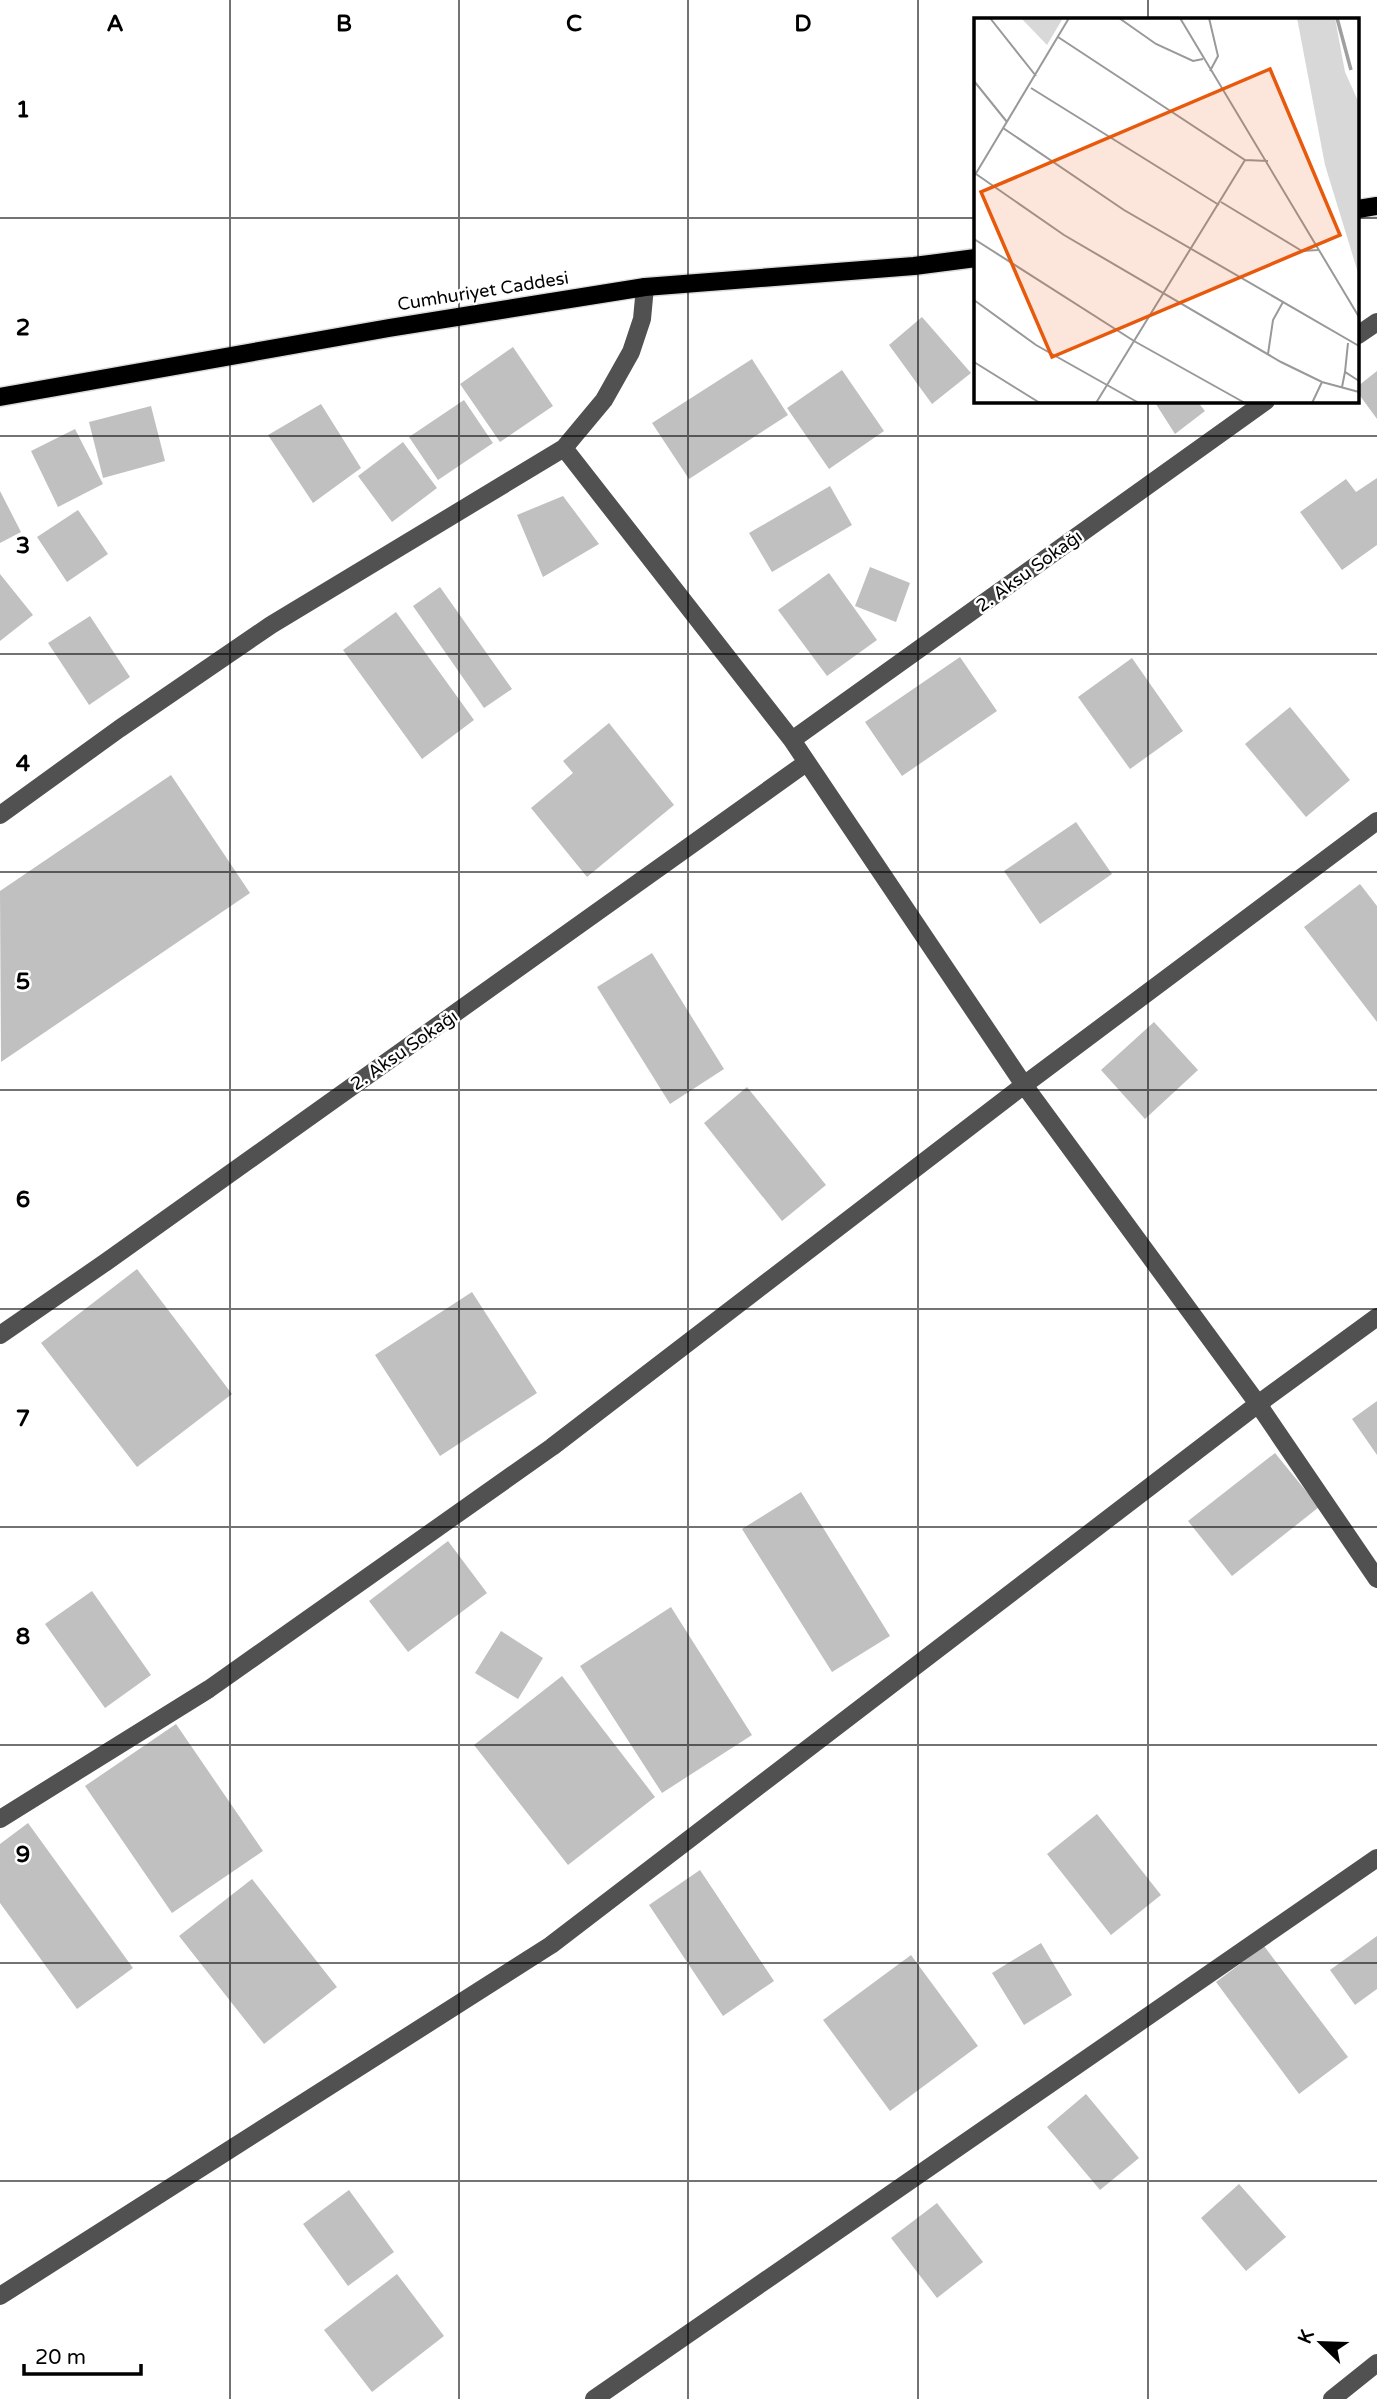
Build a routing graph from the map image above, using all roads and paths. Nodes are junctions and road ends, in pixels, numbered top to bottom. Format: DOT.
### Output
graph roads {
  1 [pos="974,258"];
  2 [pos="645,287"];
  3 [pos="1377,321"];
  4 [pos="1360,334"];
  5 [pos="0,397"];
  6 [pos="1265,402"];
  7 [pos="564,448"];
  8 [pos="792,740"];
  9 [pos="806,763"];
  10 [pos="0,815"];
  11 [pos="1377,821"];
  12 [pos="1024,1085"];
  13 [pos="1377,1317"];
  14 [pos="0,1335"];
  15 [pos="1258,1404"];
  16 [pos="1377,1579"];
  17 [pos="0,1819"];
  18 [pos="1377,1858"];
  19 [pos="0,2296"];
  20 [pos="1377,2363"];
  21 [pos="594,2399"];
  22 [pos="1332,2399"];
  1 -- 2 [label="main road, Cumhuriyet Caddesi"];
  2 -- 5 [label="main road, Cumhuriyet Caddesi"];
  2 -- 7 [label="street"];
  3 -- 4 [label="street"];
  6 -- 8 [label="street, 2. Aksu Sokağı"];
  7 -- 8 [label="street"];
  7 -- 10 [label="street"];
  8 -- 9 [label="street"];
  9 -- 12 [label="street"];
  9 -- 14 [label="street, 2. Aksu Sokağı"];
  11 -- 12 [label="street"];
  12 -- 15 [label="street"];
  12 -- 17 [label="street"];
  13 -- 15 [label="street"];
  15 -- 16 [label="street"];
  15 -- 19 [label="street"];
  18 -- 21 [label="street"];
  20 -- 22 [label="street"];
}
